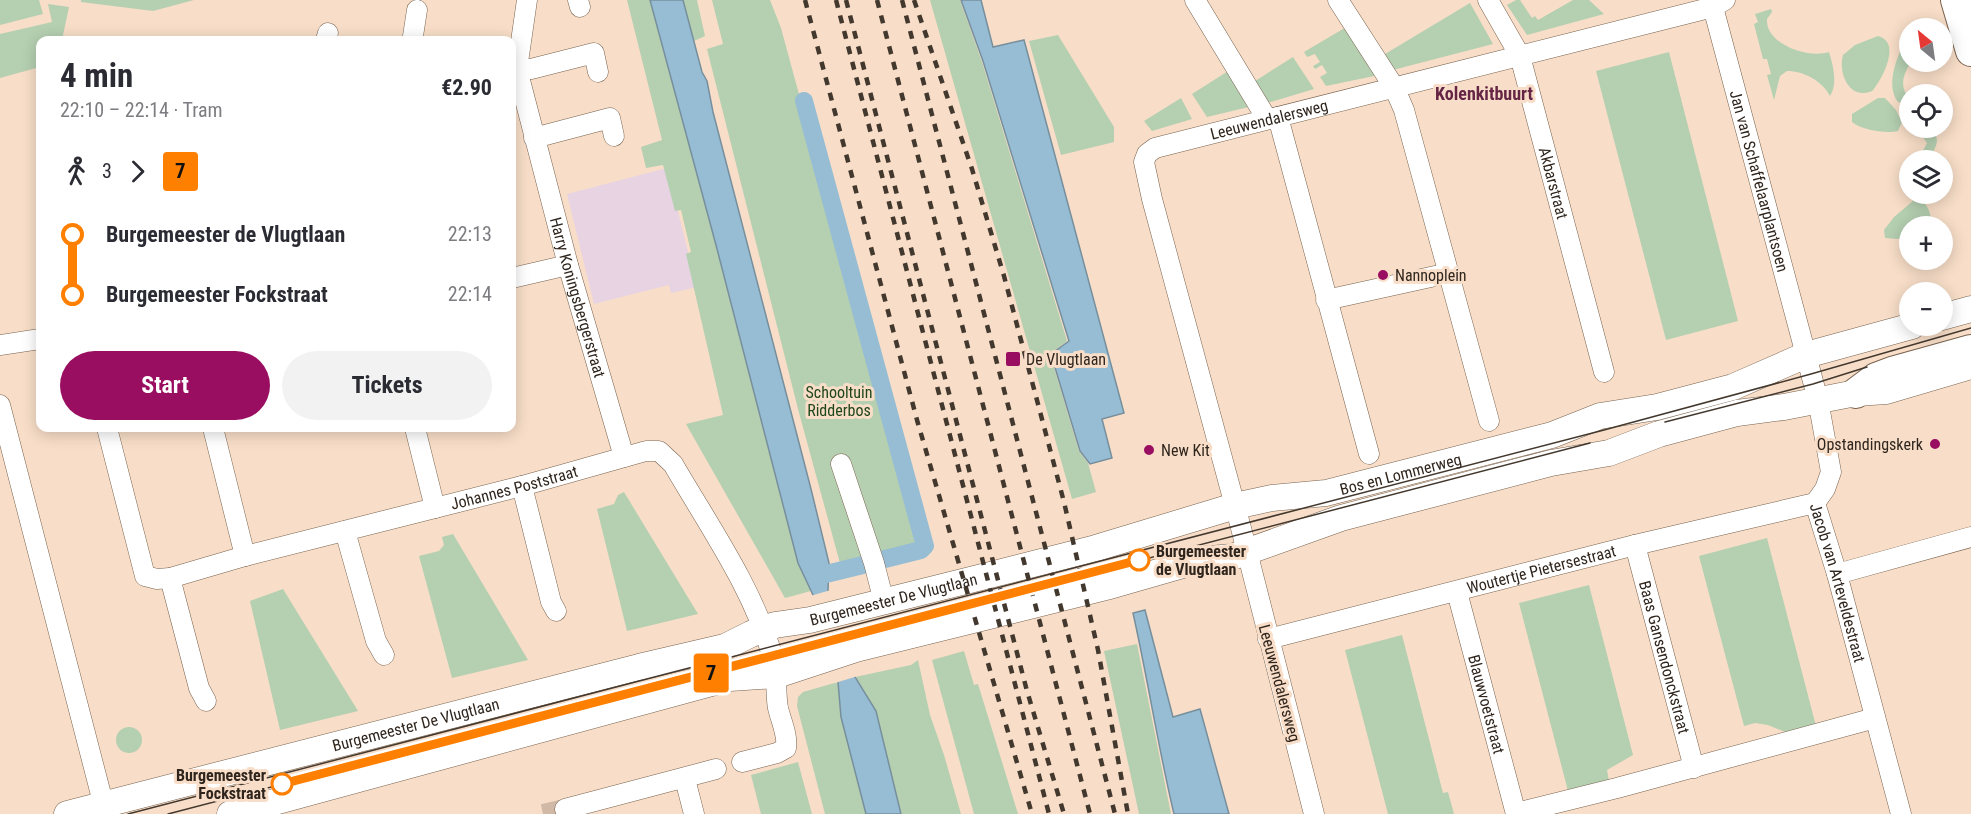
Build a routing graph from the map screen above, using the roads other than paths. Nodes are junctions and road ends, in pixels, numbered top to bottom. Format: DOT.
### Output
graph roads {
  1 [pos="526,0"];
  2 [pos="1195,0"];
  3 [pos="1338,0"];
  4 [pos="1488,0"];
  5 [pos="1956,0"];
  6 [pos="1708,4"];
  7 [pos="417,10"];
  8 [pos="413,36"];
  9 [pos="1971,51"];
  10 [pos="1521,56"];
  11 [pos="516,58"];
  12 [pos="516,69"];
  13 [pos="598,72"];
  14 [pos="516,76"];
  15 [pos="1394,87"];
  16 [pos="1273,118"];
  17 [pos="614,136"];
  18 [pos="534,138"];
  19 [pos="568,265"];
  20 [pos="1449,273"];
  21 [pos="516,277"];
  22 [pos="1326,300"];
  23 [pos="1971,309"];
  24 [pos="1953,314"];
  25 [pos="1899,330"];
  26 [pos="36,340"];
  27 [pos="0,345"];
  28 [pos="1971,350"];
  29 [pos="1806,355"];
  30 [pos="1971,366"];
  31 [pos="1604,372"];
  32 [pos="1857,393"];
  33 [pos="1818,400"];
  34 [pos="0,405"];
  35 [pos="1489,422"];
  36 [pos="108,432"];
  37 [pos="214,432"];
  38 [pos="416,432"];
  39 [pos="1369,454"];
  40 [pos="624,457"];
  41 [pos="842,464"];
  42 [pos="522,486"];
  43 [pos="1232,497"];
  44 [pos="1815,503"];
  45 [pos="435,507"];
  46 [pos="345,531"];
  47 [pos="1971,537"];
  48 [pos="1635,545"];
  49 [pos="1247,553"];
  50 [pos="245,556"];
  51 [pos="1837,574"];
  52 [pos="990,575"];
  53 [pos="170,578"];
  54 [pos="1457,592"];
  55 [pos="884,602"];
  56 [pos="556,611"];
  57 [pos="762,629"];
  58 [pos="1268,639"];
  59 [pos="384,655"];
  60 [pos="777,675"];
  61 [pos="206,701"];
  62 [pos="1875,718"];
  63 [pos="742,762"];
  64 [pos="1694,768"];
  65 [pos="716,770"];
  66 [pos="685,779"];
  67 [pos="105,809"];
  68 [pos="565,809"];
  69 [pos="67,814"];
  70 [pos="230,814"];
  71 [pos="694,814"];
  72 [pos="1314,814"];
  73 [pos="1516,814"];
  74 [pos="1901,814"];
  1 -- 11 [label="street, Harry Koningsbergerstraat"];
  2 -- 16 [label="street"];
  3 -- 15 [label="street"];
  4 -- 10 [label="street, Akbarstraat"];
  5 -- 9 [label="highway"];
  6 -- 10 [label="street, Leeuwendalersweg"];
  6 -- 29 [label="street, Jan van Schaffelaarplantsoen"];
  7 -- 8 [label="street"];
  10 -- 15 [label="street, Leeuwendalersweg"];
  10 -- 31 [label="street, Akbarstraat"];
  12 -- 13 [label="street"];
  14 -- 18 [label="street, Harry Koningsbergerstraat"];
  15 -- 16 [label="street, Leeuwendalersweg"];
  15 -- 20 [label="street"];
  16 -- 22 [label="street"];
  16 -- 43 [label="street, Leeuwendalersweg"];
  17 -- 18 [label="street"];
  18 -- 19 [label="street, Harry Koningsbergerstraat"];
  19 -- 21 [label="street"];
  19 -- 40 [label="street, Harry Koningsbergerstraat"];
  20 -- 22 [label="street"];
  20 -- 35 [label="street"];
  22 -- 39 [label="street"];
  23 -- 24 [label="main road"];
  25 -- 29 [label="main road, Bos en Lommerweg"];
  26 -- 27 [label="street"];
  28 -- 32 [label="highway"];
  29 -- 33 [label="street, Jacob van Arteveldestraat"];
  29 -- 43 [label="main road, Bos en Lommerweg"];
  30 -- 32 [label="main road, Bos en Lommerweg"];
  32 -- 33 [label="main road, Bos en Lommerweg"];
  33 -- 44 [label="street, Jacob van Arteveldestraat"];
  33 -- 49 [label="main road, Bos en Lommerweg"];
  34 -- 67 [label="street"];
  36 -- 53 [label="street"];
  37 -- 50 [label="street"];
  38 -- 45 [label="street"];
  40 -- 42 [label="street, Johannes Poststraat"];
  40 -- 57 [label="street, Johannes Poststraat"];
  41 -- 55 [label="street"];
  42 -- 45 [label="street, Johannes Poststraat"];
  42 -- 56 [label="street"];
  43 -- 49 [label="street, Leeuwendalersweg"];
  43 -- 52 [label="main road, Bos en Lommerweg"];
  44 -- 48 [label="street, Woutertje Pietersestraat"];
  44 -- 51 [label="street, Jacob van Arteveldestraat"];
  45 -- 46 [label="street, Johannes Poststraat"];
  46 -- 50 [label="street, Johannes Poststraat"];
  46 -- 59 [label="street"];
  47 -- 51 [label="street"];
  48 -- 54 [label="street, Woutertje Pietersestraat"];
  48 -- 64 [label="street, Baas Gansendonckstraat"];
  49 -- 58 [label="street, Leeuwendalersweg"];
  49 -- 60 [label="main road, Bos en Lommerweg"];
  50 -- 53 [label="street, Johannes Poststraat"];
  51 -- 62 [label="street, Jacob van Arteveldestraat"];
  52 -- 55 [label="main road, Burgemeester De Vlugtlaan"];
  53 -- 61 [label="street"];
  54 -- 58 [label="street, Woutertje Pietersestraat"];
  54 -- 73 [label="street, Blauwvoetstraat"];
  55 -- 57 [label="main road, Burgemeester De Vlugtlaan"];
  57 -- 60 [label="street"];
  57 -- 67 [label="main road, Burgemeester De Vlugtlaan"];
  58 -- 72 [label="street, Leeuwendalersweg"];
  60 -- 63 [label="street"];
  60 -- 70 [label="main road"];
  62 -- 64 [label="street"];
  62 -- 74 [label="street, Jacob van Arteveldestraat"];
  64 -- 73 [label="street"];
  65 -- 66 [label="street"];
  66 -- 68 [label="street"];
  66 -- 71 [label="street"];
  67 -- 69 [label="main road, Burgemeester De Vlugtlaan"];
}
